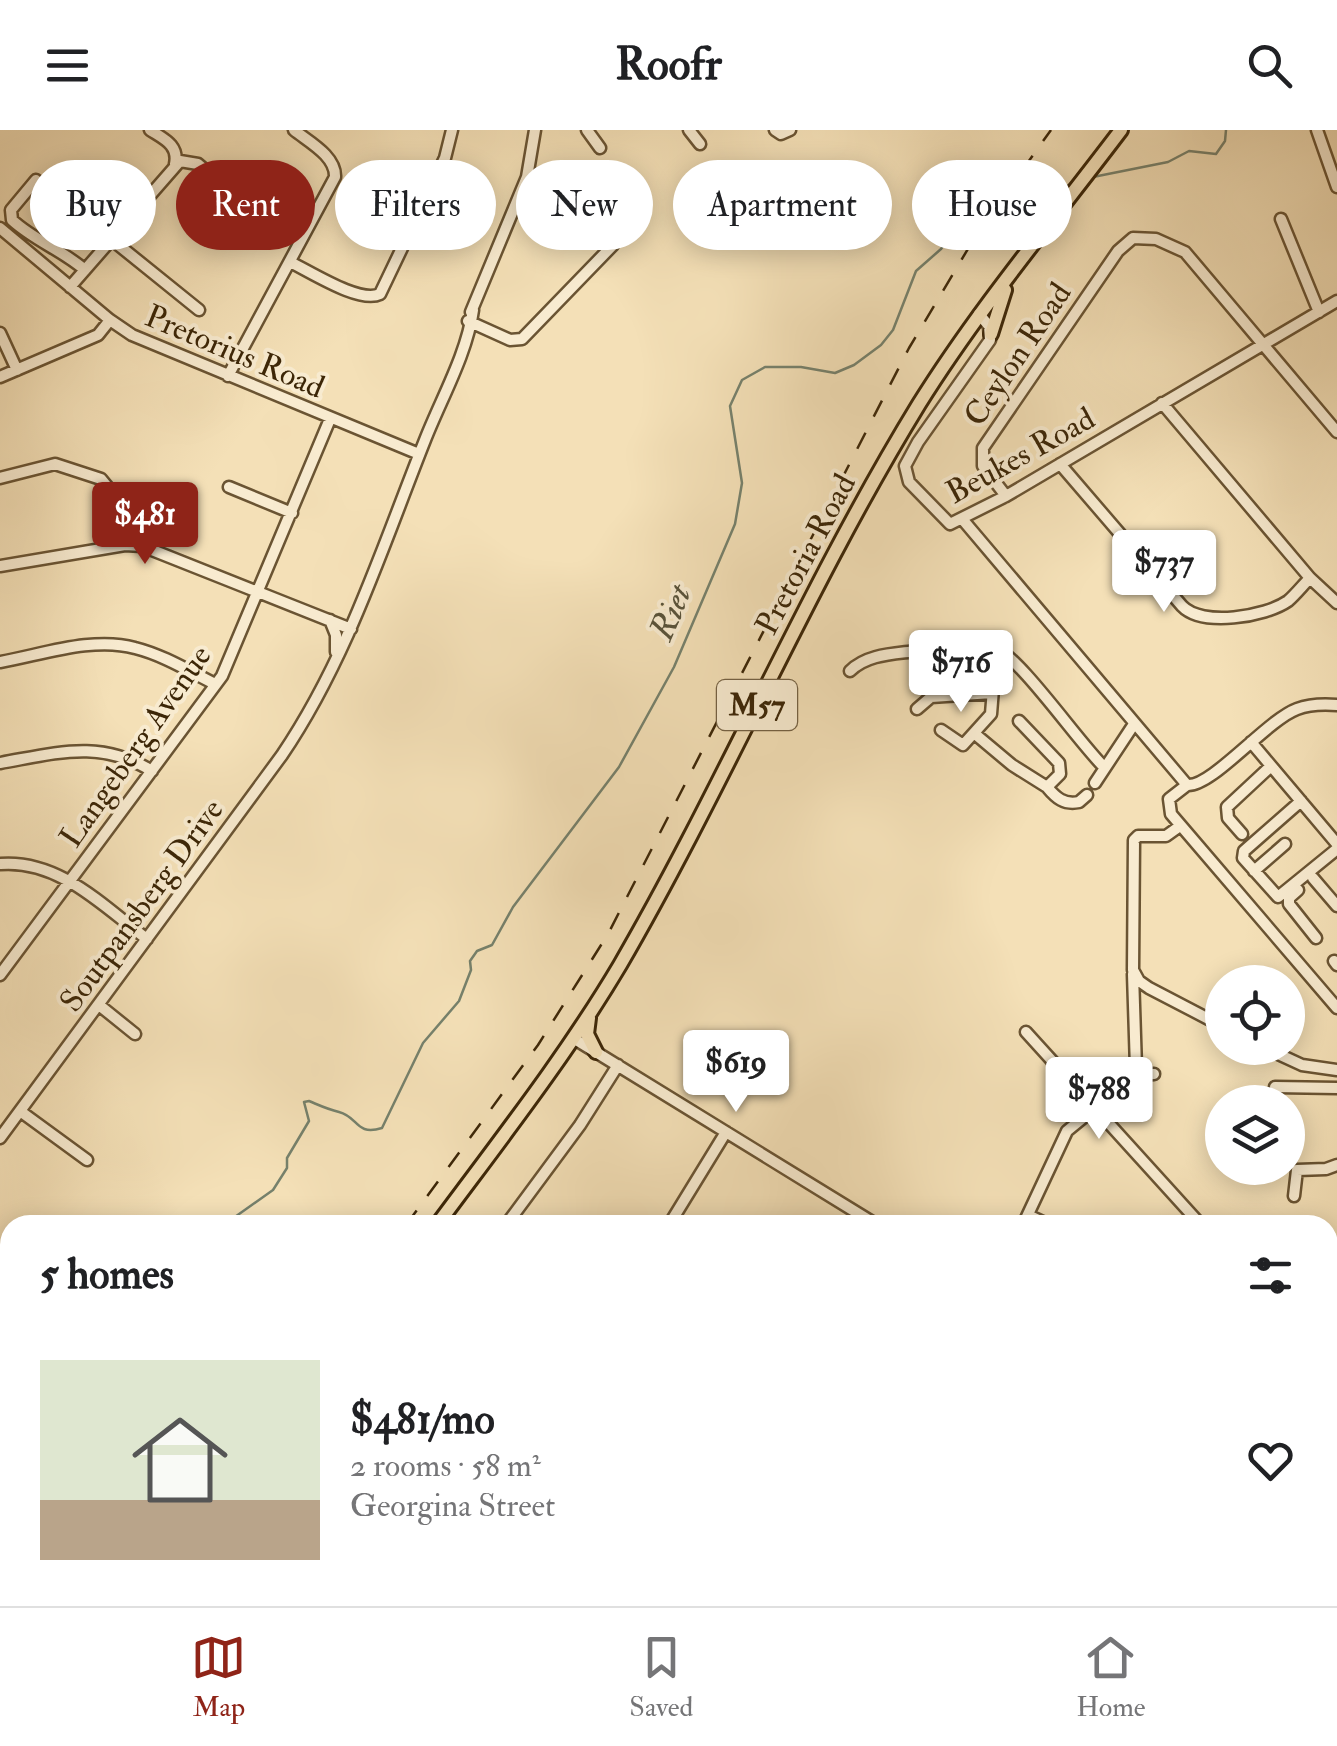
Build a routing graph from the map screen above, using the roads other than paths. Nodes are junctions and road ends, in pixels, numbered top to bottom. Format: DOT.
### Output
graph roads {
  1 [pos="150,130"];
  2 [pos="294,130"];
  3 [pos="452,130"];
  4 [pos="535,130"];
  5 [pos="587,130"];
  6 [pos="688,130"];
  7 [pos="775,130"];
  8 [pos="790,130"];
  9 [pos="1122,130"];
  10 [pos="1317,130"];
  11 [pos="700,144"];
  12 [pos="600,148"];
  13 [pos="175,164"];
  14 [pos="156,186"];
  15 [pos="30,188"];
  16 [pos="1337,188"];
  17 [pos="1280,219"];
  18 [pos="0,228"];
  19 [pos="30,235"];
  20 [pos="61,250"];
  21 [pos="102,250"];
  22 [pos="125,250"];
  23 [pos="608,250"];
  24 [pos="290,262"];
  25 [pos="86,270"];
  26 [pos="1012,274"];
  27 [pos="70,288"];
  28 [pos="1337,301"];
  29 [pos="199,310"];
  30 [pos="1319,312"];
  31 [pos="979,314"];
  32 [pos="470,318"];
  33 [pos="110,320"];
  34 [pos="970,328"];
  35 [pos="0,333"];
  36 [pos="991,333"];
  37 [pos="1263,344"];
  38 [pos="16,370"];
  39 [pos="228,376"];
  40 [pos="0,377"];
  41 [pos="1162,403"];
  42 [pos="330,418"];
  43 [pos="1337,432"];
  44 [pos="416,453"];
  45 [pos="1060,464"];
  46 [pos="0,478"];
  47 [pos="229,487"];
  48 [pos="1006,496"];
  49 [pos="292,513"];
  50 [pos="963,520"];
  51 [pos="124,545"];
  52 [pos="0,566"];
  53 [pos="1310,578"];
  54 [pos="259,591"];
  55 [pos="1337,603"];
  56 [pos="330,620"];
  57 [pos="349,628"];
  58 [pos="336,652"];
  59 [pos="1010,658"];
  60 [pos="0,662"];
  61 [pos="850,670"];
  62 [pos="214,684"];
  63 [pos="992,693"];
  64 [pos="317,699"];
  65 [pos="1337,705"];
  66 [pos="917,709"];
  67 [pos="1018,721"];
  68 [pos="1134,724"];
  69 [pos="942,730"];
  70 [pos="975,734"];
  71 [pos="1251,742"];
  72 [pos="0,763"];
  73 [pos="1271,766"];
  74 [pos="1105,768"];
  75 [pos="152,772"];
  76 [pos="1096,783"];
  77 [pos="1187,785"];
  78 [pos="1047,787"];
  79 [pos="1087,795"];
  80 [pos="1301,802"];
  81 [pos="1180,826"];
  82 [pos="1242,834"];
  83 [pos="1285,844"];
  84 [pos="1337,847"];
  85 [pos="1337,858"];
  86 [pos="0,864"];
  87 [pos="1254,871"];
  88 [pos="1313,878"];
  89 [pos="70,881"];
  90 [pos="1337,906"];
  91 [pos="1316,938"];
  92 [pos="147,939"];
  93 [pos="1133,973"];
  94 [pos="0,975"];
  95 [pos="99,1004"];
  96 [pos="1337,1008"];
  97 [pos="591,1010"];
  98 [pos="1205,1017"];
  99 [pos="1026,1032"];
  100 [pos="135,1034"];
  101 [pos="573,1038"];
  102 [pos="596,1052"];
  103 [pos="618,1065"];
  104 [pos="1302,1065"];
  105 [pos="1337,1070"];
  106 [pos="1154,1074"];
  107 [pos="1305,1087"];
  108 [pos="1337,1088"];
  109 [pos="1095,1108"];
  110 [pos="20,1111"];
  111 [pos="726,1132"];
  112 [pos="0,1138"];
  113 [pos="87,1160"];
  114 [pos="1337,1165"];
  115 [pos="1294,1196"];
  116 [pos="444,1215"];
  117 [pos="513,1215"];
  118 [pos="675,1215"];
  119 [pos="862,1215"];
  120 [pos="1028,1215"];
  121 [pos="1193,1215"];
  1 -- 13 [label="street"];
  2 -- 24 [label="street"];
  3 -- 24 [label="street"];
  4 -- 32 [label="street, Soutpansberg Drive"];
  5 -- 12 [label="street"];
  6 -- 11 [label="street"];
  7 -- 8 [label="street"];
  9 -- 26 [label="main road, Pretoria Road / M57"];
  10 -- 16 [label="street"];
  13 -- 14 [label="street"];
  15 -- 19 [label="street"];
  17 -- 30 [label="street"];
  18 -- 27 [label="street, Pretorius Road"];
  20 -- 25 [label="street"];
  21 -- 25 [label="street"];
  22 -- 29 [label="street"];
  23 -- 32 [label="street"];
  24 -- 39 [label="street"];
  25 -- 27 [label="street"];
  26 -- 31 [label="main road, Pretoria Road / M57"];
  26 -- 36 [label="main road"];
  27 -- 33 [label="street, Pretorius Road"];
  28 -- 30 [label="street, Beukes Road"];
  30 -- 37 [label="street, Beukes Road"];
  31 -- 34 [label="main road, Pretoria Road / M57"];
  31 -- 36 [label="street"];
  32 -- 44 [label="street, Soutpansberg Drive"];
  33 -- 38 [label="street"];
  33 -- 39 [label="street, Pretorius Road"];
  34 -- 36 [label="main road"];
  34 -- 97 [label="main road, Pretoria Road / M57"];
  35 -- 38 [label="street"];
  36 -- 50 [label="street, Beukes Road"];
  37 -- 41 [label="street, Beukes Road"];
  37 -- 43 [label="street, Ceylon Road"];
  37 -- 48 [label="street, Ceylon Road"];
  38 -- 40 [label="street"];
  39 -- 42 [label="street, Pretorius Road"];
  41 -- 45 [label="street, Beukes Road"];
  41 -- 53 [label="street"];
  42 -- 44 [label="street, Pretorius Road"];
  42 -- 49 [label="street, Langeberg Avenue"];
  44 -- 57 [label="street, Soutpansberg Drive"];
  45 -- 48 [label="street, Beukes Road"];
  45 -- 53 [label="street"];
  46 -- 51 [label="street"];
  47 -- 49 [label="street"];
  48 -- 50 [label="street, Beukes Road"];
  49 -- 54 [label="street, Langeberg Avenue"];
  50 -- 68 [label="street"];
  51 -- 52 [label="street"];
  51 -- 54 [label="street"];
  53 -- 55 [label="street"];
  54 -- 56 [label="street"];
  54 -- 62 [label="street, Langeberg Avenue"];
  56 -- 57 [label="street"];
  56 -- 58 [label="street"];
  57 -- 58 [label="street, Soutpansberg Drive"];
  57 -- 64 [label="street, Soutpansberg Drive"];
  58 -- 64 [label="street, Soutpansberg Drive"];
  59 -- 61 [label="street"];
  59 -- 63 [label="street"];
  59 -- 74 [label="street"];
  60 -- 62 [label="street"];
  62 -- 75 [label="street, Langeberg Avenue"];
  63 -- 66 [label="street"];
  63 -- 70 [label="street"];
  64 -- 92 [label="street, Soutpansberg Drive"];
  65 -- 71 [label="street"];
  67 -- 78 [label="street"];
  68 -- 74 [label="street"];
  68 -- 77 [label="street"];
  69 -- 70 [label="street"];
  70 -- 78 [label="street"];
  71 -- 73 [label="street"];
  71 -- 77 [label="street"];
  72 -- 75 [label="street"];
  73 -- 80 [label="street"];
  73 -- 82 [label="street"];
  74 -- 76 [label="street"];
  75 -- 89 [label="street, Langeberg Avenue"];
  77 -- 81 [label="street"];
  78 -- 79 [label="street"];
  80 -- 84 [label="street"];
  80 -- 87 [label="street"];
  81 -- 93 [label="street"];
  81 -- 96 [label="street"];
  83 -- 87 [label="street"];
  84 -- 87 [label="street"];
  85 -- 88 [label="street"];
  86 -- 89 [label="street"];
  88 -- 90 [label="street"];
  88 -- 91 [label="street"];
  89 -- 92 [label="street"];
  89 -- 94 [label="street, Langeberg Avenue"];
  92 -- 95 [label="street, Soutpansberg Drive"];
  93 -- 98 [label="street"];
  93 -- 106 [label="street"];
  95 -- 100 [label="street"];
  95 -- 110 [label="street, Soutpansberg Drive"];
  97 -- 101 [label="main road, Pretoria Road / M57"];
  97 -- 102 [label="main road"];
  99 -- 109 [label="street"];
  101 -- 102 [label="street"];
  101 -- 116 [label="main road, Pretoria Road / M57"];
  102 -- 103 [label="street"];
  103 -- 111 [label="street"];
  103 -- 117 [label="street"];
  104 -- 105 [label="street"];
  107 -- 108 [label="street"];
  109 -- 120 [label="street"];
  109 -- 121 [label="street"];
  110 -- 112 [label="street, Soutpansberg Drive"];
  110 -- 113 [label="street"];
  111 -- 118 [label="street"];
  111 -- 119 [label="street"];
  114 -- 115 [label="street"];
}
